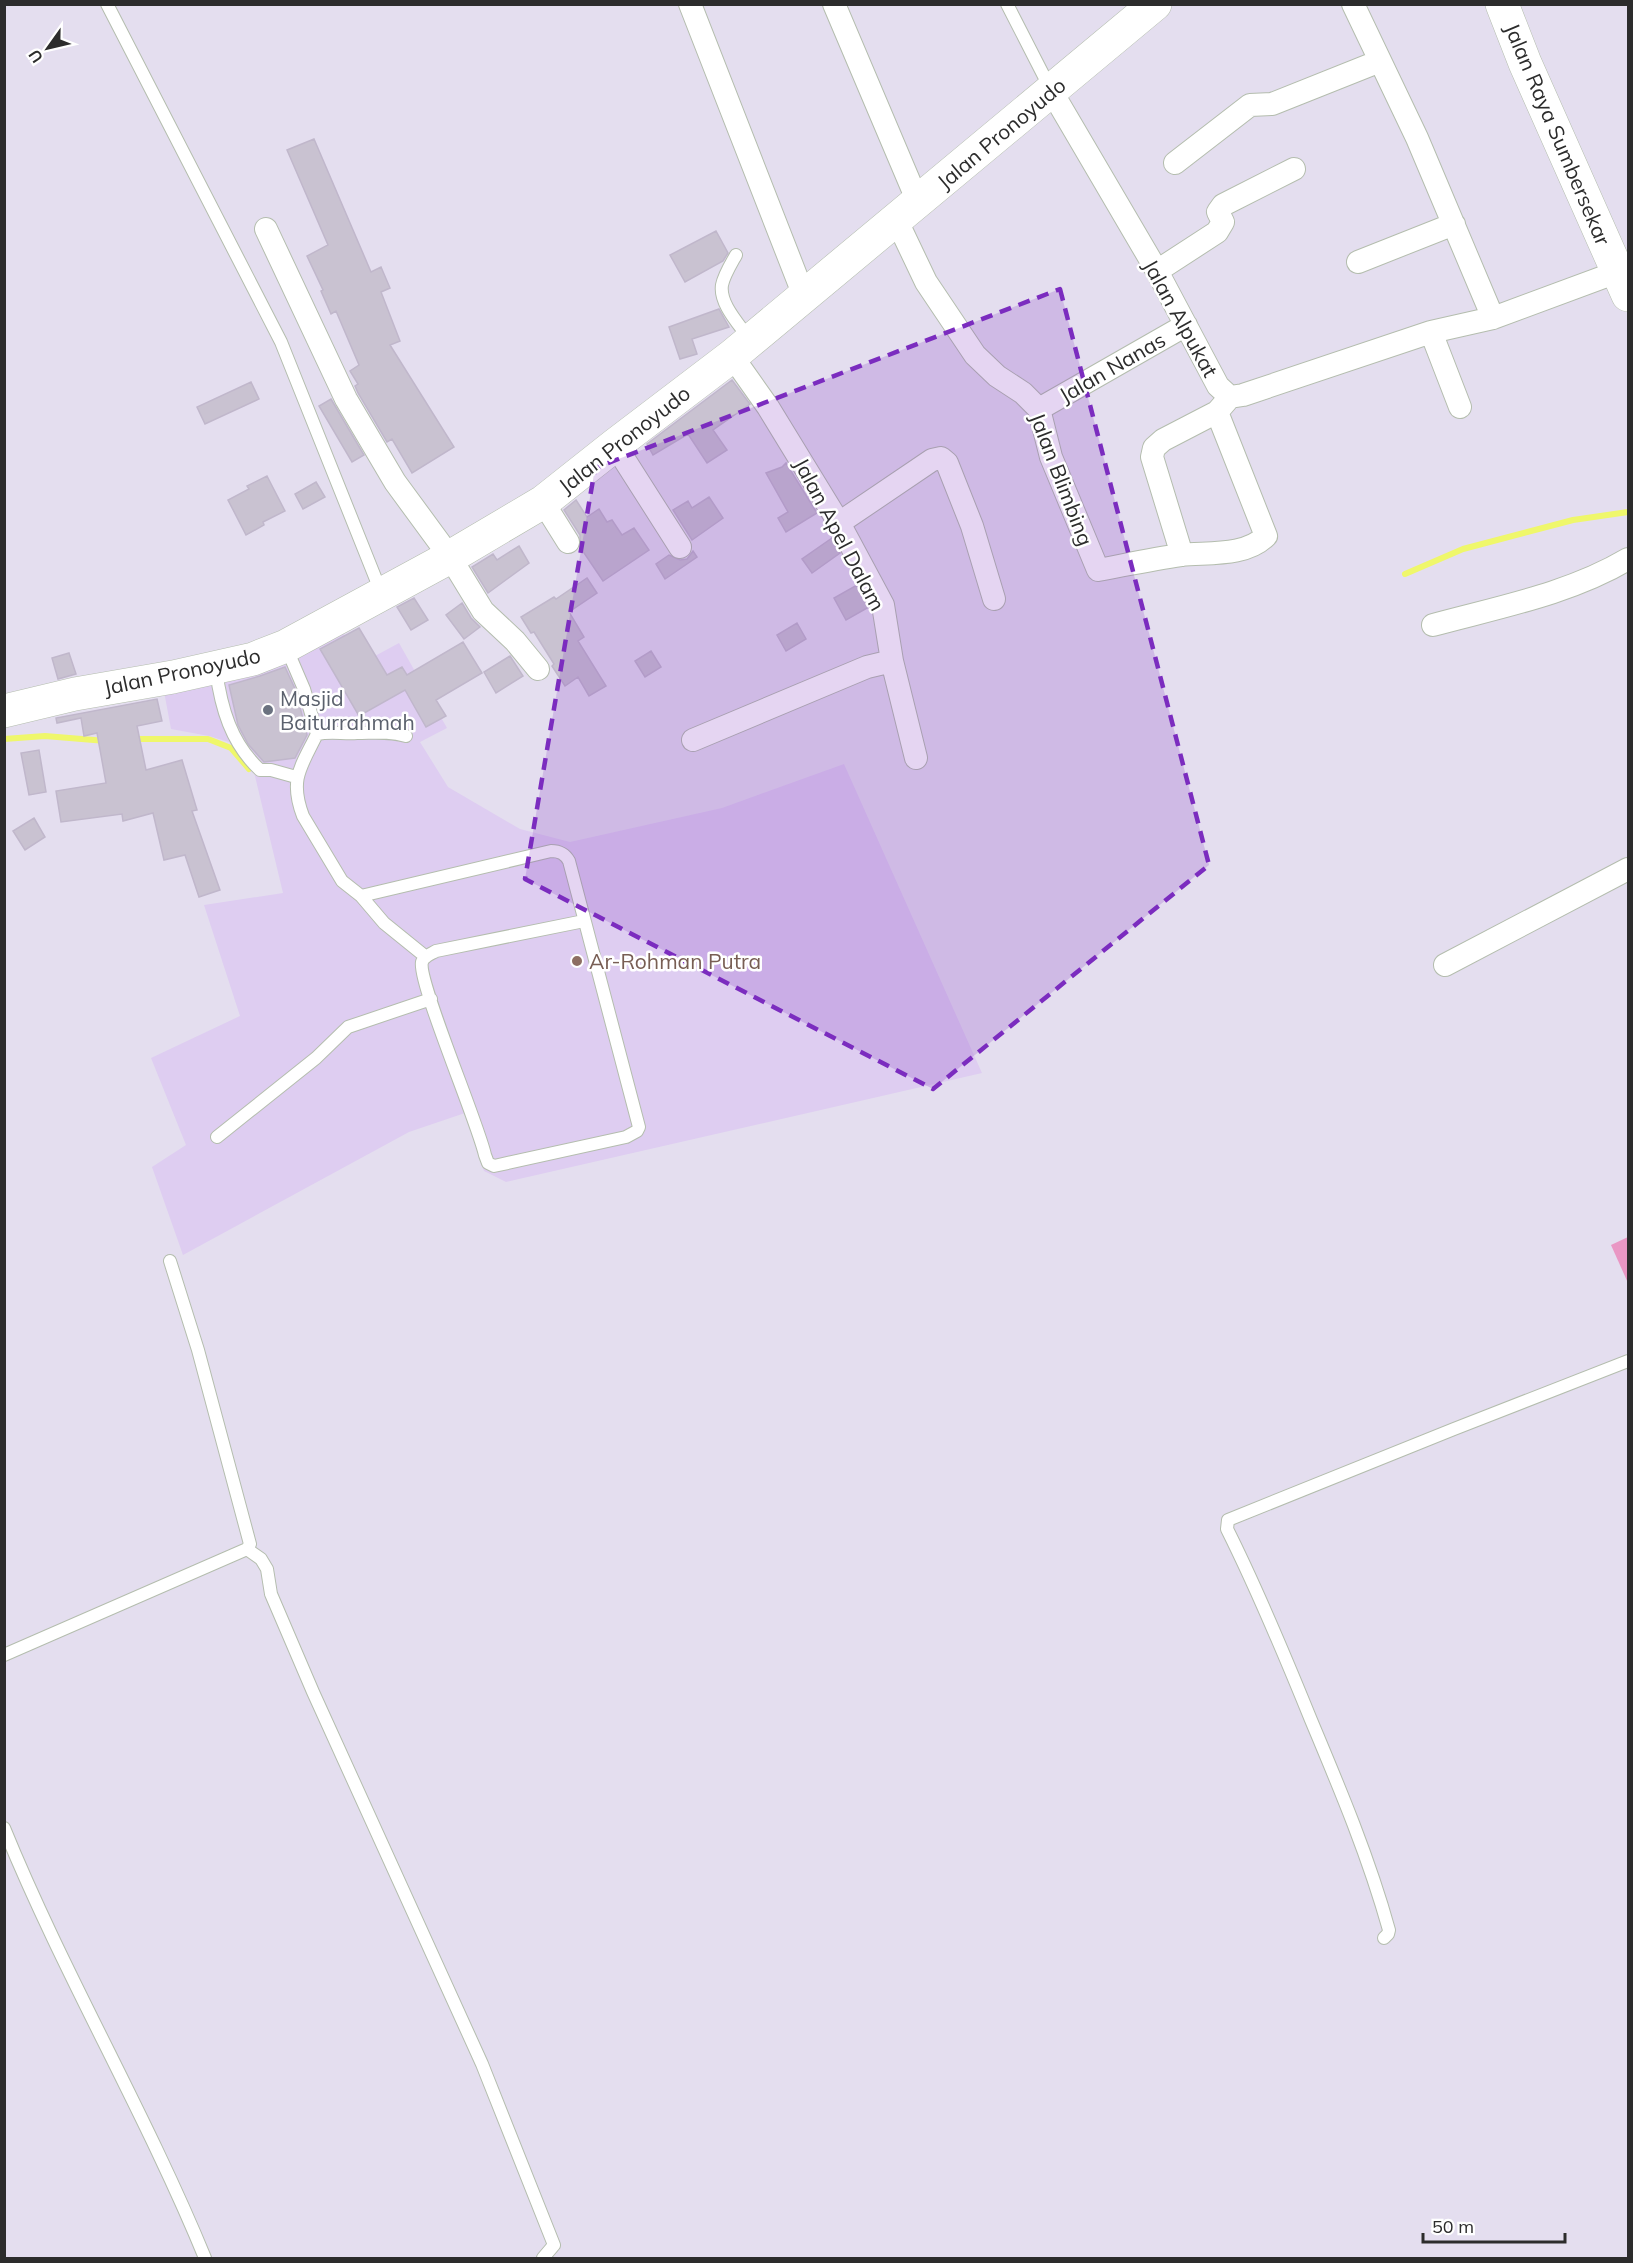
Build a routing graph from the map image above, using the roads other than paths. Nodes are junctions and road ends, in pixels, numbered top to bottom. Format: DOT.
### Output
graph roads {
  1 [pos="107,4"];
  2 [pos="690,4"];
  3 [pos="834,4"];
  4 [pos="1007,4"];
  5 [pos="1155,4"];
  6 [pos="1353,4"];
  7 [pos="1502,4"];
  8 [pos="1380,61"];
  9 [pos="1052,92"];
  10 [pos="1176,163"];
  11 [pos="1294,169"];
  12 [pos="907,211"];
  13 [pos="1454,224"];
  14 [pos="266,229"];
  15 [pos="736,255"];
  16 [pos="1358,262"];
  17 [pos="1157,271"];
  18 [pos="1625,278"];
  19 [pos="804,296"];
  20 [pos="1493,318"];
  21 [pos="1186,326"];
  22 [pos="1431,332"];
  23 [pos="741,349"];
  24 [pos="1223,404"];
  25 [pos="1460,407"];
  26 [pos="1039,409"];
  27 [pos="615,445"];
  28 [pos="543,502"];
  29 [pos="839,523"];
  30 [pos="568,542"];
  31 [pos="680,546"];
  32 [pos="1182,555"];
  33 [pos="450,556"];
  34 [pos="1629,559"];
  35 [pos="381,594"];
  36 [pos="994,599"];
  37 [pos="1433,625"];
  38 [pos="286,646"];
  39 [pos="892,661"];
  40 [pos="216,668"];
  41 [pos="538,669"];
  42 [pos="4,711"];
  43 [pos="317,734"];
  44 [pos="406,736"];
  45 [pos="693,740"];
  46 [pos="916,758"];
  47 [pos="296,777"];
  48 [pos="1629,869"];
  49 [pos="361,896"];
  50 [pos="584,921"];
  51 [pos="426,957"];
  52 [pos="1445,965"];
  53 [pos="431,999"];
  54 [pos="217,1137"];
  55 [pos="170,1261"];
  56 [pos="1629,1361"];
  57 [pos="247,1549"];
  58 [pos="4,1655"];
  59 [pos="4,1828"];
  60 [pos="1383,1938"];
  61 [pos="205,2259"];
  62 [pos="543,2259"];
  1 -- 35 [label="lane"];
  2 -- 19 [label="street"];
  3 -- 12 [label="street, Jalan Blimbing"];
  4 -- 9 [label="lane"];
  5 -- 9 [label="main road, Jalan Pronoyudo"];
  6 -- 8 [label="street"];
  7 -- 18 [label="main road, Jalan Raya Sumbersekar"];
  8 -- 10 [label="street"];
  8 -- 13 [label="street"];
  9 -- 12 [label="main road, Jalan Pronoyudo"];
  9 -- 17 [label="street, Jalan Alpukat"];
  11 -- 17 [label="street"];
  12 -- 19 [label="main road, Jalan Pronoyudo"];
  12 -- 26 [label="street, Jalan Blimbing"];
  13 -- 16 [label="street"];
  13 -- 20 [label="street"];
  14 -- 33 [label="street"];
  15 -- 23 [label="lane"];
  17 -- 21 [label="street, Jalan Alpukat"];
  18 -- 20 [label="street, Jalan Alpukat"];
  19 -- 23 [label="main road, Jalan Pronoyudo"];
  20 -- 22 [label="street, Jalan Alpukat"];
  21 -- 24 [label="street, Jalan Alpukat"];
  21 -- 26 [label="street, Jalan Nanas"];
  22 -- 24 [label="street, Jalan Alpukat"];
  22 -- 25 [label="street"];
  23 -- 27 [label="main road, Jalan Pronoyudo"];
  23 -- 29 [label="street, Jalan Apel Dalam"];
  24 -- 32 [label="street"];
  24 -- 32 [label="street"];
  26 -- 32 [label="street, Jalan Blimbing"];
  27 -- 28 [label="main road, Jalan Pronoyudo"];
  27 -- 31 [label="street"];
  28 -- 30 [label="street"];
  28 -- 33 [label="main road, Jalan Pronoyudo"];
  29 -- 36 [label="street"];
  29 -- 39 [label="street, Jalan Apel Dalam"];
  33 -- 35 [label="main road, Jalan Pronoyudo"];
  33 -- 41 [label="street"];
  34 -- 37 [label="street"];
  35 -- 38 [label="main road, Jalan Pronoyudo"];
  38 -- 40 [label="main road, Jalan Pronoyudo"];
  38 -- 43 [label="lane"];
  39 -- 45 [label="street"];
  39 -- 46 [label="street, Jalan Apel Dalam"];
  40 -- 42 [label="main road, Jalan Pronoyudo"];
  40 -- 47 [label="lane"];
  43 -- 44 [label="lane"];
  43 -- 47 [label="lane"];
  47 -- 49 [label="lane"];
  48 -- 52 [label="street"];
  49 -- 50 [label="lane"];
  49 -- 51 [label="lane"];
  50 -- 51 [label="lane"];
  50 -- 53 [label="lane"];
  51 -- 53 [label="lane"];
  53 -- 54 [label="lane"];
  55 -- 57 [label="lane"];
  56 -- 60 [label="lane"];
  57 -- 58 [label="lane"];
  57 -- 62 [label="lane"];
  59 -- 61 [label="lane"];
}
